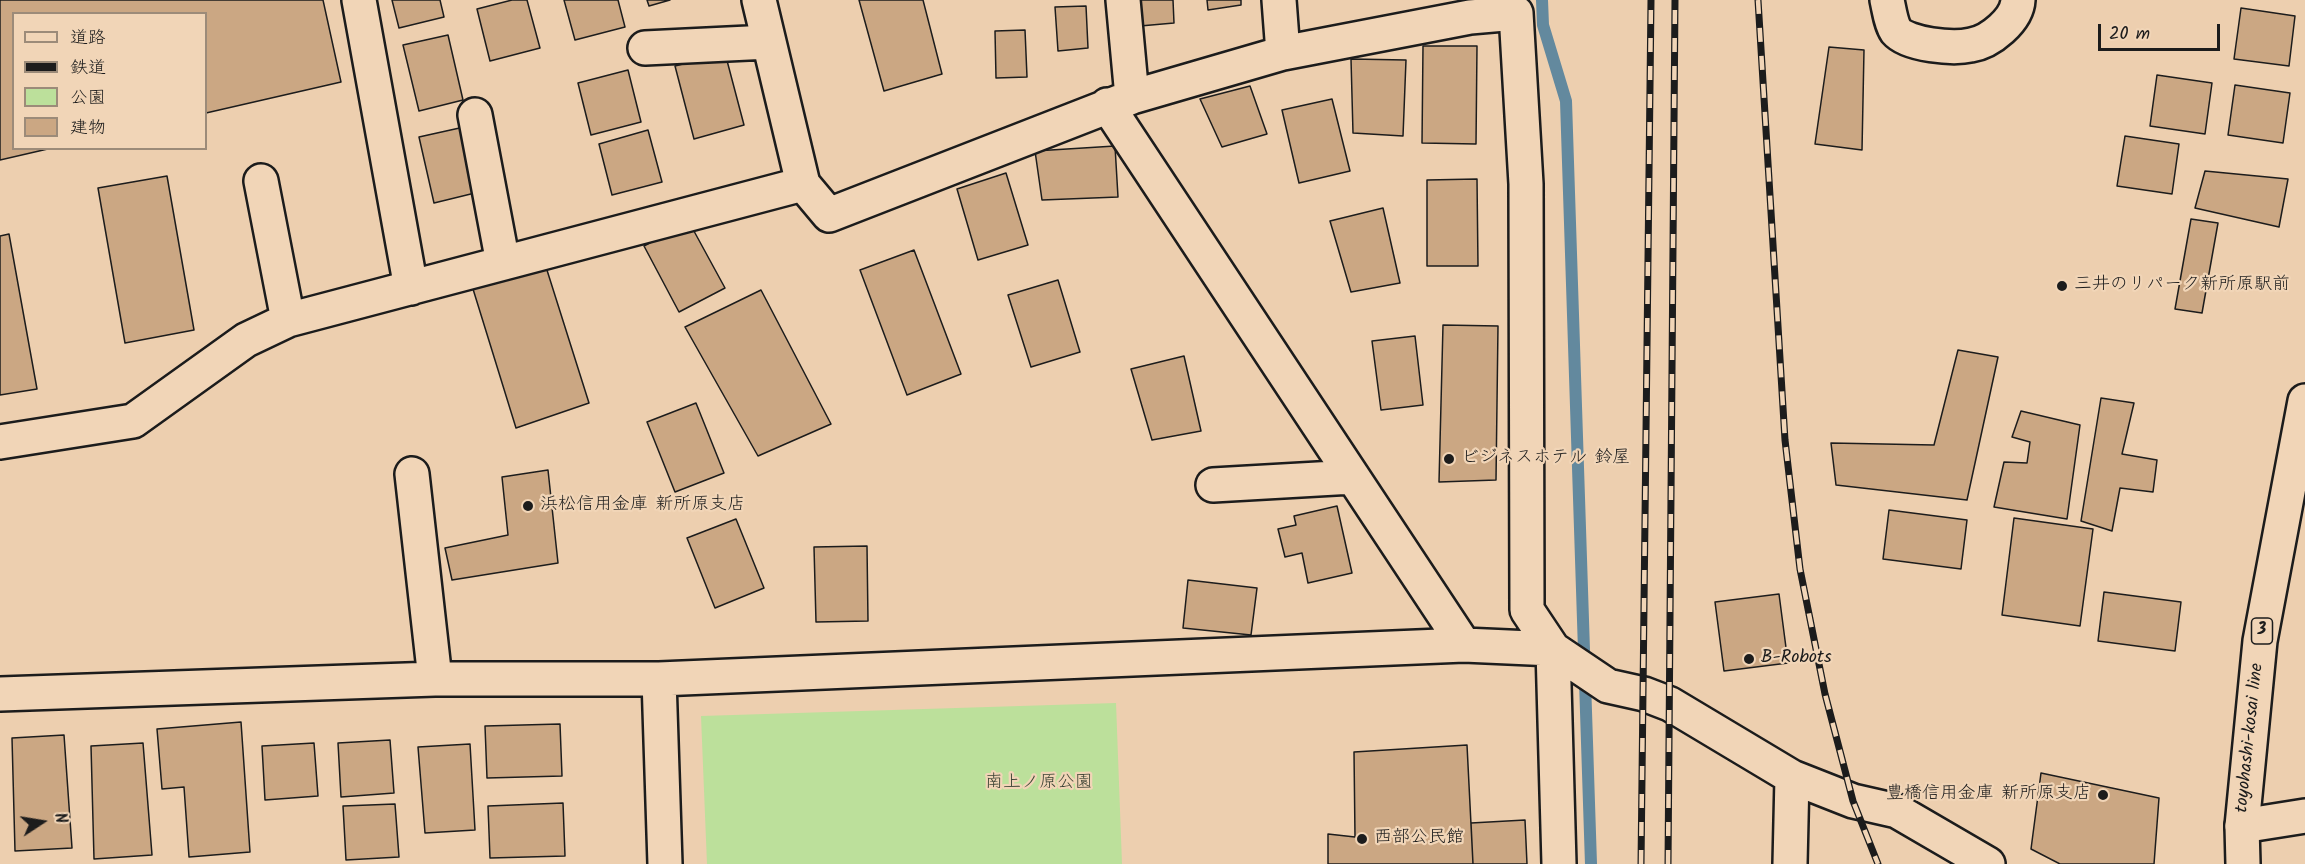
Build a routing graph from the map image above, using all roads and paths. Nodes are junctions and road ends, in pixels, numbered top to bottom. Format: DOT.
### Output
graph roads {
  1 [pos="359,0"];
  2 [pos="759,0"];
  3 [pos="1123,0"];
  4 [pos="1279,0"];
  5 [pos="1887,0"];
  6 [pos="2018,0"];
  7 [pos="1515,7"];
  8 [pos="769,42"];
  9 [pos="645,48"];
  10 [pos="1283,53"];
  11 [pos="1119,101"];
  12 [pos="475,115"];
  13 [pos="261,181"];
  14 [pos="803,184"];
  15 [pos="503,263"];
  16 [pos="411,288"];
  17 [pos="288,320"];
  18 [pos="2305,401"];
  19 [pos="0,442"];
  20 [pos="412,474"];
  21 [pos="1353,477"];
  22 [pos="1213,485"];
  23 [pos="1464,645"];
  24 [pos="1556,651"];
  25 [pos="435,679"];
  26 [pos="659,679"];
  27 [pos="0,694"];
  28 [pos="1792,777"];
  29 [pos="2305,816"];
  30 [pos="2242,826"];
  31 [pos="665,864"];
  32 [pos="1558,864"];
  33 [pos="1790,864"];
  34 [pos="1988,864"];
  35 [pos="2242,864"];
  1 -- 16 [label="street"];
  2 -- 8 [label="street"];
  3 -- 11 [label="street"];
  4 -- 10 [label="street"];
  5 -- 6 [label="street"];
  7 -- 10 [label="street"];
  7 -- 24 [label="street"];
  8 -- 9 [label="street"];
  8 -- 14 [label="street"];
  10 -- 11 [label="street"];
  11 -- 14 [label="street"];
  11 -- 21 [label="street"];
  12 -- 15 [label="street"];
  13 -- 17 [label="street"];
  14 -- 15 [label="street"];
  15 -- 16 [label="street"];
  16 -- 17 [label="street"];
  17 -- 19 [label="street"];
  18 -- 30 [label="street, toyohashi-kosai line / 3"];
  20 -- 25 [label="street"];
  21 -- 22 [label="street"];
  21 -- 23 [label="street"];
  23 -- 24 [label="street"];
  23 -- 26 [label="street"];
  24 -- 28 [label="street"];
  24 -- 32 [label="street"];
  25 -- 26 [label="street"];
  25 -- 27 [label="street"];
  26 -- 31 [label="street"];
  28 -- 33 [label="street"];
  28 -- 34 [label="street"];
  29 -- 30 [label="street"];
  30 -- 35 [label="street, toyohashi-kosai line / 3"];
}
